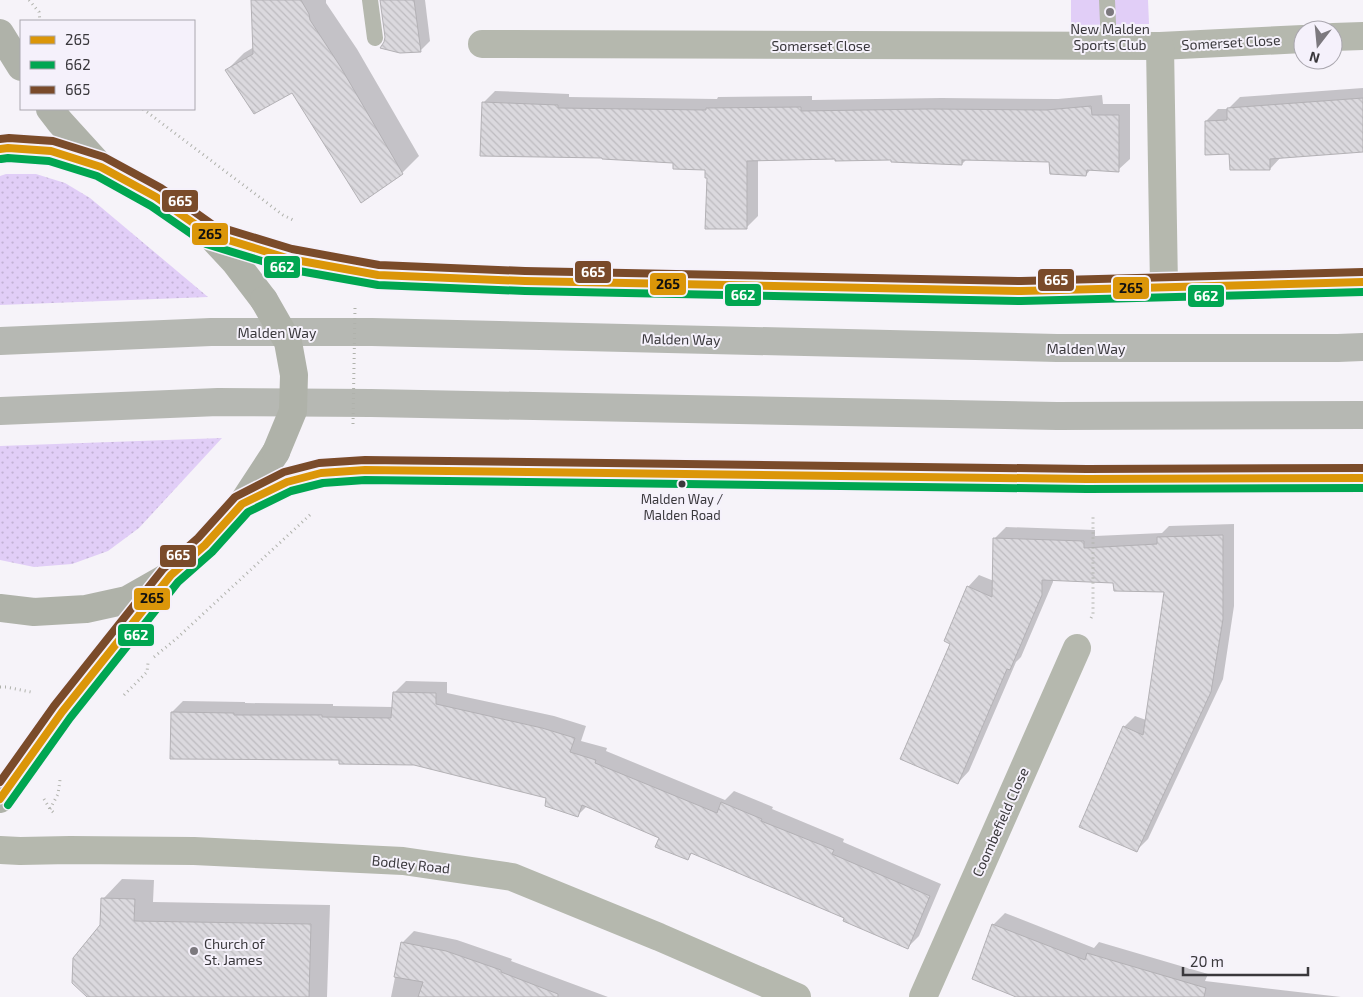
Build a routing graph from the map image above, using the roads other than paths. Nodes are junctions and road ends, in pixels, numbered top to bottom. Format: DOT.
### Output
graph roads {
  1 [pos="370,0"];
  2 [pos="1107,0"];
  3 [pos="0,33"];
  4 [pos="1363,36"];
  5 [pos="1343,37"];
  6 [pos="375,38"];
  7 [pos="1293,39"];
  8 [pos="482,44"];
  9 [pos="1109,46"];
  10 [pos="1160,46"];
  11 [pos="20,65"];
  12 [pos="51,110"];
  13 [pos="0,149"];
  14 [pos="102,167"];
  15 [pos="209,234"];
  16 [pos="1363,282"];
  17 [pos="1164,288"];
  18 [pos="0,341"];
  19 [pos="1363,347"];
  20 [pos="0,411"];
  21 [pos="1363,415"];
  22 [pos="1363,478"];
  23 [pos="242,504"];
  24 [pos="171,575"];
  25 [pos="0,608"];
  26 [pos="1077,648"];
  27 [pos="0,799"];
  28 [pos="0,850"];
  29 [pos="797,997"];
  30 [pos="924,997"];
  1 -- 6 [label="lane"];
  2 -- 9 [label="lane"];
  3 -- 11 [label="main road"];
  4 -- 5 [label="street"];
  7 -- 10 [label="street, Somerset Close"];
  8 -- 9 [label="street, Somerset Close"];
  9 -- 10 [label="street, Somerset Close"];
  10 -- 17 [label="street"];
  12 -- 14 [label="main road"];
  13 -- 14 [label="main road"];
  14 -- 15 [label="main road"];
  15 -- 17 [label="highway"];
  15 -- 23 [label="main road, bridge"];
  16 -- 17 [label="highway"];
  18 -- 19 [label="highway, Malden Way"];
  20 -- 21 [label="highway"];
  22 -- 23 [label="highway"];
  23 -- 24 [label="main road"];
  24 -- 25 [label="main road"];
  24 -- 27 [label="main road"];
  26 -- 30 [label="street, Coombefield Close"];
  28 -- 29 [label="street, Bodley Road"];
}
